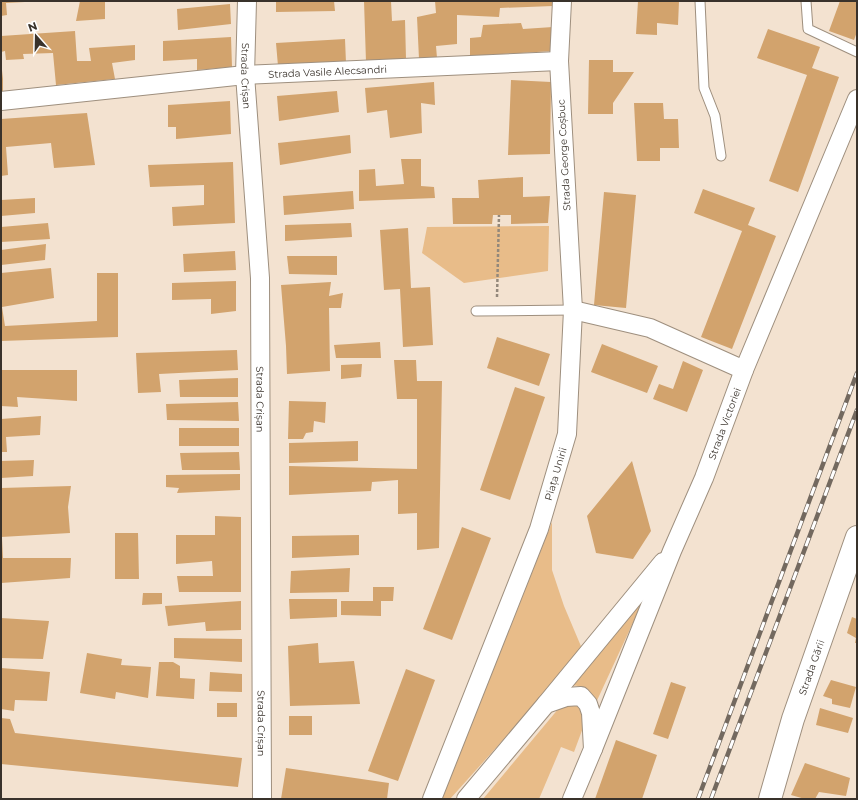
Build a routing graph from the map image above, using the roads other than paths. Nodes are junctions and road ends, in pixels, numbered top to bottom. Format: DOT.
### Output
graph roads {
  1 [pos="247,1"];
  2 [pos="562,1"];
  3 [pos="700,1"];
  4 [pos="806,1"];
  5 [pos="857,52"];
  6 [pos="559,61"];
  7 [pos="245,75"];
  8 [pos="857,99"];
  9 [pos="1,101"];
  10 [pos="721,156"];
  11 [pos="573,310"];
  12 [pos="476,311"];
  13 [pos="744,370"];
  14 [pos="857,537"];
  15 [pos="672,551"];
  16 [pos="546,704"];
  17 [pos="593,749"];
  18 [pos="262,799"];
  19 [pos="432,799"];
  20 [pos="466,799"];
  21 [pos="572,799"];
  22 [pos="770,799"];
  1 -- 7 [label="street, Strada Crișan"];
  2 -- 6 [label="street, Strada George Coșbuc"];
  3 -- 10 [label="lane"];
  4 -- 5 [label="lane"];
  6 -- 7 [label="street, Strada Vasile Alecsandri"];
  6 -- 11 [label="street, Strada George Coșbuc"];
  7 -- 9 [label="street, Strada Vasile Alecsandri"];
  7 -- 18 [label="street, Strada Crișan"];
  8 -- 13 [label="street, Strada Victoriei"];
  11 -- 12 [label="lane"];
  11 -- 13 [label="street"];
  11 -- 19 [label="street, Piața Unirii"];
  13 -- 15 [label="street, Strada Victoriei"];
  14 -- 22 [label="street, Strada Gării"];
  15 -- 16 [label="street"];
  15 -- 17 [label="street, Strada Victoriei"];
  16 -- 17 [label="street"];
  16 -- 20 [label="street"];
  17 -- 21 [label="street, Strada Victoriei"];
}
